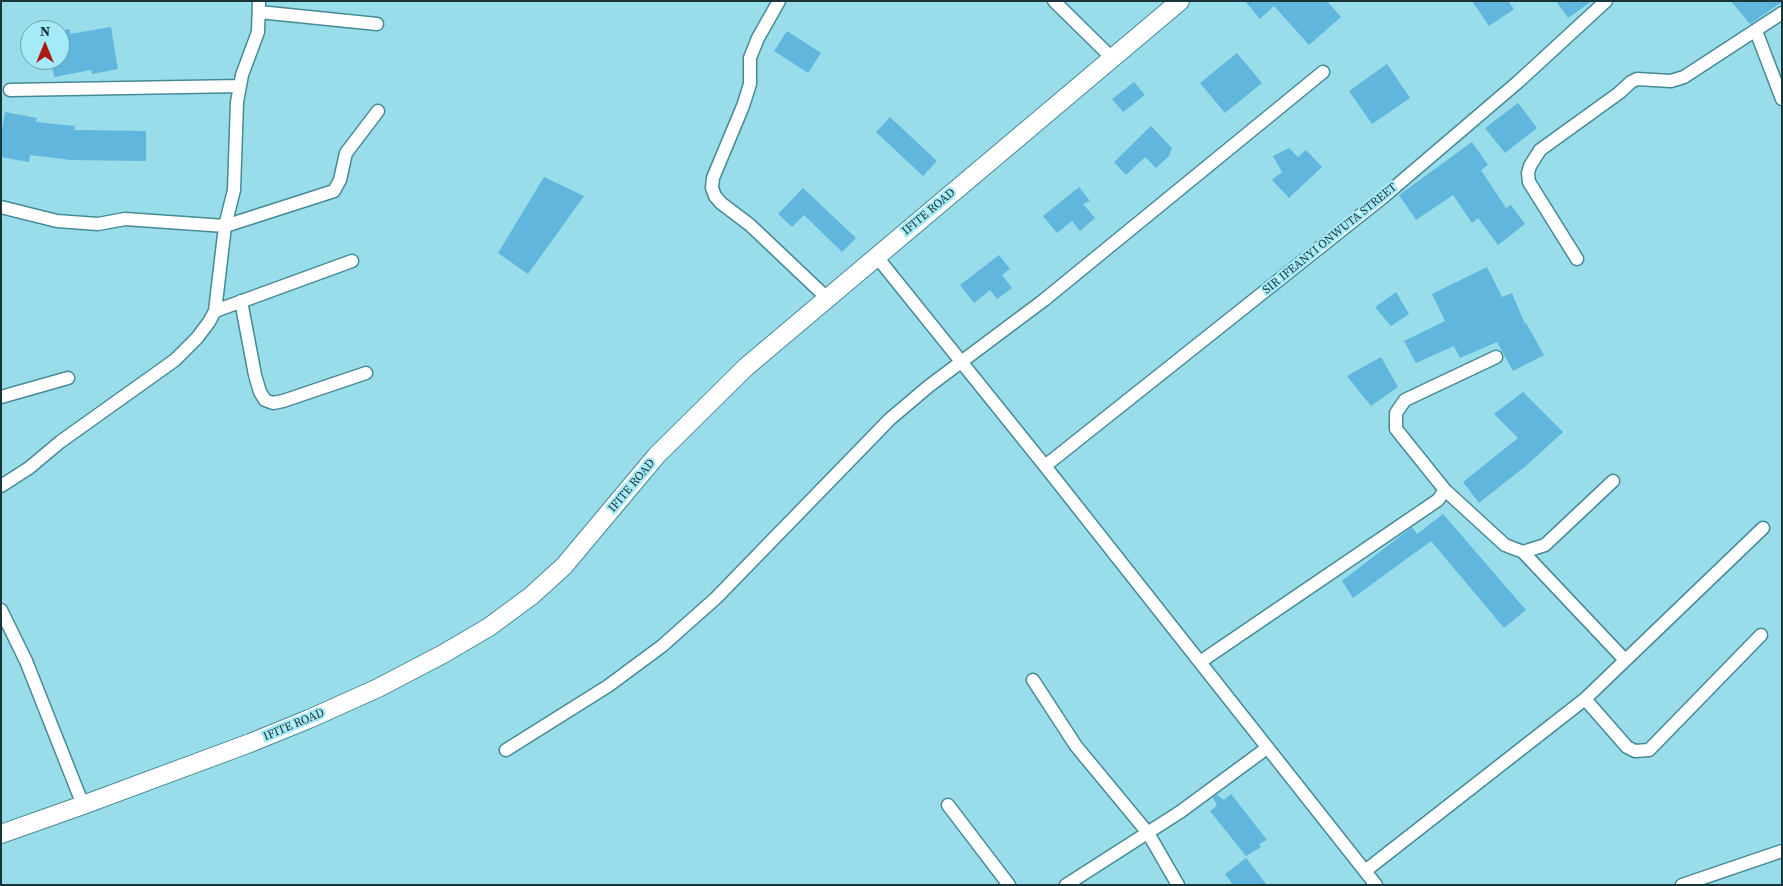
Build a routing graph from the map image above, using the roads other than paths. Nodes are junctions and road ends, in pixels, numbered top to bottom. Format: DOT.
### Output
graph roads {
  1 [pos="779,1"];
  2 [pos="1054,1"];
  3 [pos="1180,1"];
  4 [pos="1606,1"];
  5 [pos="259,6"];
  6 [pos="1782,13"];
  7 [pos="377,24"];
  8 [pos="1756,30"];
  9 [pos="1113,59"];
  10 [pos="1323,72"];
  11 [pos="240,86"];
  12 [pos="10,90"];
  13 [pos="1782,99"];
  14 [pos="378,110"];
  15 [pos="1,207"];
  16 [pos="225,226"];
  17 [pos="877,257"];
  18 [pos="1577,259"];
  19 [pos="352,261"];
  20 [pos="827,298"];
  21 [pos="241,301"];
  22 [pos="215,311"];
  23 [pos="1496,357"];
  24 [pos="961,363"];
  25 [pos="366,373"];
  26 [pos="68,378"];
  27 [pos="1,397"];
  28 [pos="1045,466"];
  29 [pos="1613,481"];
  30 [pos="1,486"];
  31 [pos="1445,490"];
  32 [pos="1763,528"];
  33 [pos="1523,552"];
  34 [pos="1,610"];
  35 [pos="1761,635"];
  36 [pos="1625,660"];
  37 [pos="1200,662"];
  38 [pos="1033,680"];
  39 [pos="1585,699"];
  40 [pos="1267,748"];
  41 [pos="506,750"];
  42 [pos="83,806"];
  43 [pos="948,806"];
  44 [pos="1148,833"];
  45 [pos="1,834"];
  46 [pos="1782,851"];
  47 [pos="1364,871"];
  48 [pos="1009,885"];
  49 [pos="1066,885"];
  50 [pos="1178,885"];
  51 [pos="1376,885"];
  52 [pos="1682,885"];
  1 -- 20 [label="street"];
  2 -- 9 [label="street"];
  3 -- 9 [label="street, IFITE ROAD"];
  4 -- 28 [label="street, SIR IFEANYI ONWUTA STREET"];
  5 -- 7 [label="street"];
  5 -- 11 [label="street"];
  6 -- 8 [label="street"];
  8 -- 13 [label="street"];
  8 -- 18 [label="street"];
  9 -- 17 [label="street, IFITE ROAD"];
  10 -- 24 [label="street"];
  11 -- 12 [label="street"];
  11 -- 16 [label="street"];
  14 -- 16 [label="street"];
  15 -- 16 [label="street"];
  16 -- 22 [label="street"];
  17 -- 20 [label="street, IFITE ROAD"];
  17 -- 24 [label="street"];
  19 -- 21 [label="street"];
  20 -- 42 [label="street, IFITE ROAD"];
  21 -- 22 [label="street"];
  21 -- 25 [label="street"];
  22 -- 30 [label="street"];
  23 -- 31 [label="street"];
  24 -- 28 [label="street"];
  24 -- 41 [label="street"];
  26 -- 27 [label="street"];
  28 -- 37 [label="street"];
  29 -- 33 [label="street"];
  31 -- 33 [label="street"];
  31 -- 37 [label="street"];
  32 -- 36 [label="street"];
  33 -- 36 [label="street"];
  34 -- 42 [label="street"];
  35 -- 39 [label="street"];
  36 -- 39 [label="street"];
  37 -- 40 [label="street"];
  38 -- 44 [label="street"];
  39 -- 47 [label="street"];
  40 -- 44 [label="street"];
  40 -- 47 [label="street"];
  42 -- 45 [label="street, IFITE ROAD"];
  43 -- 48 [label="street"];
  44 -- 49 [label="street"];
  44 -- 50 [label="street"];
  46 -- 52 [label="street"];
  47 -- 51 [label="street"];
}
